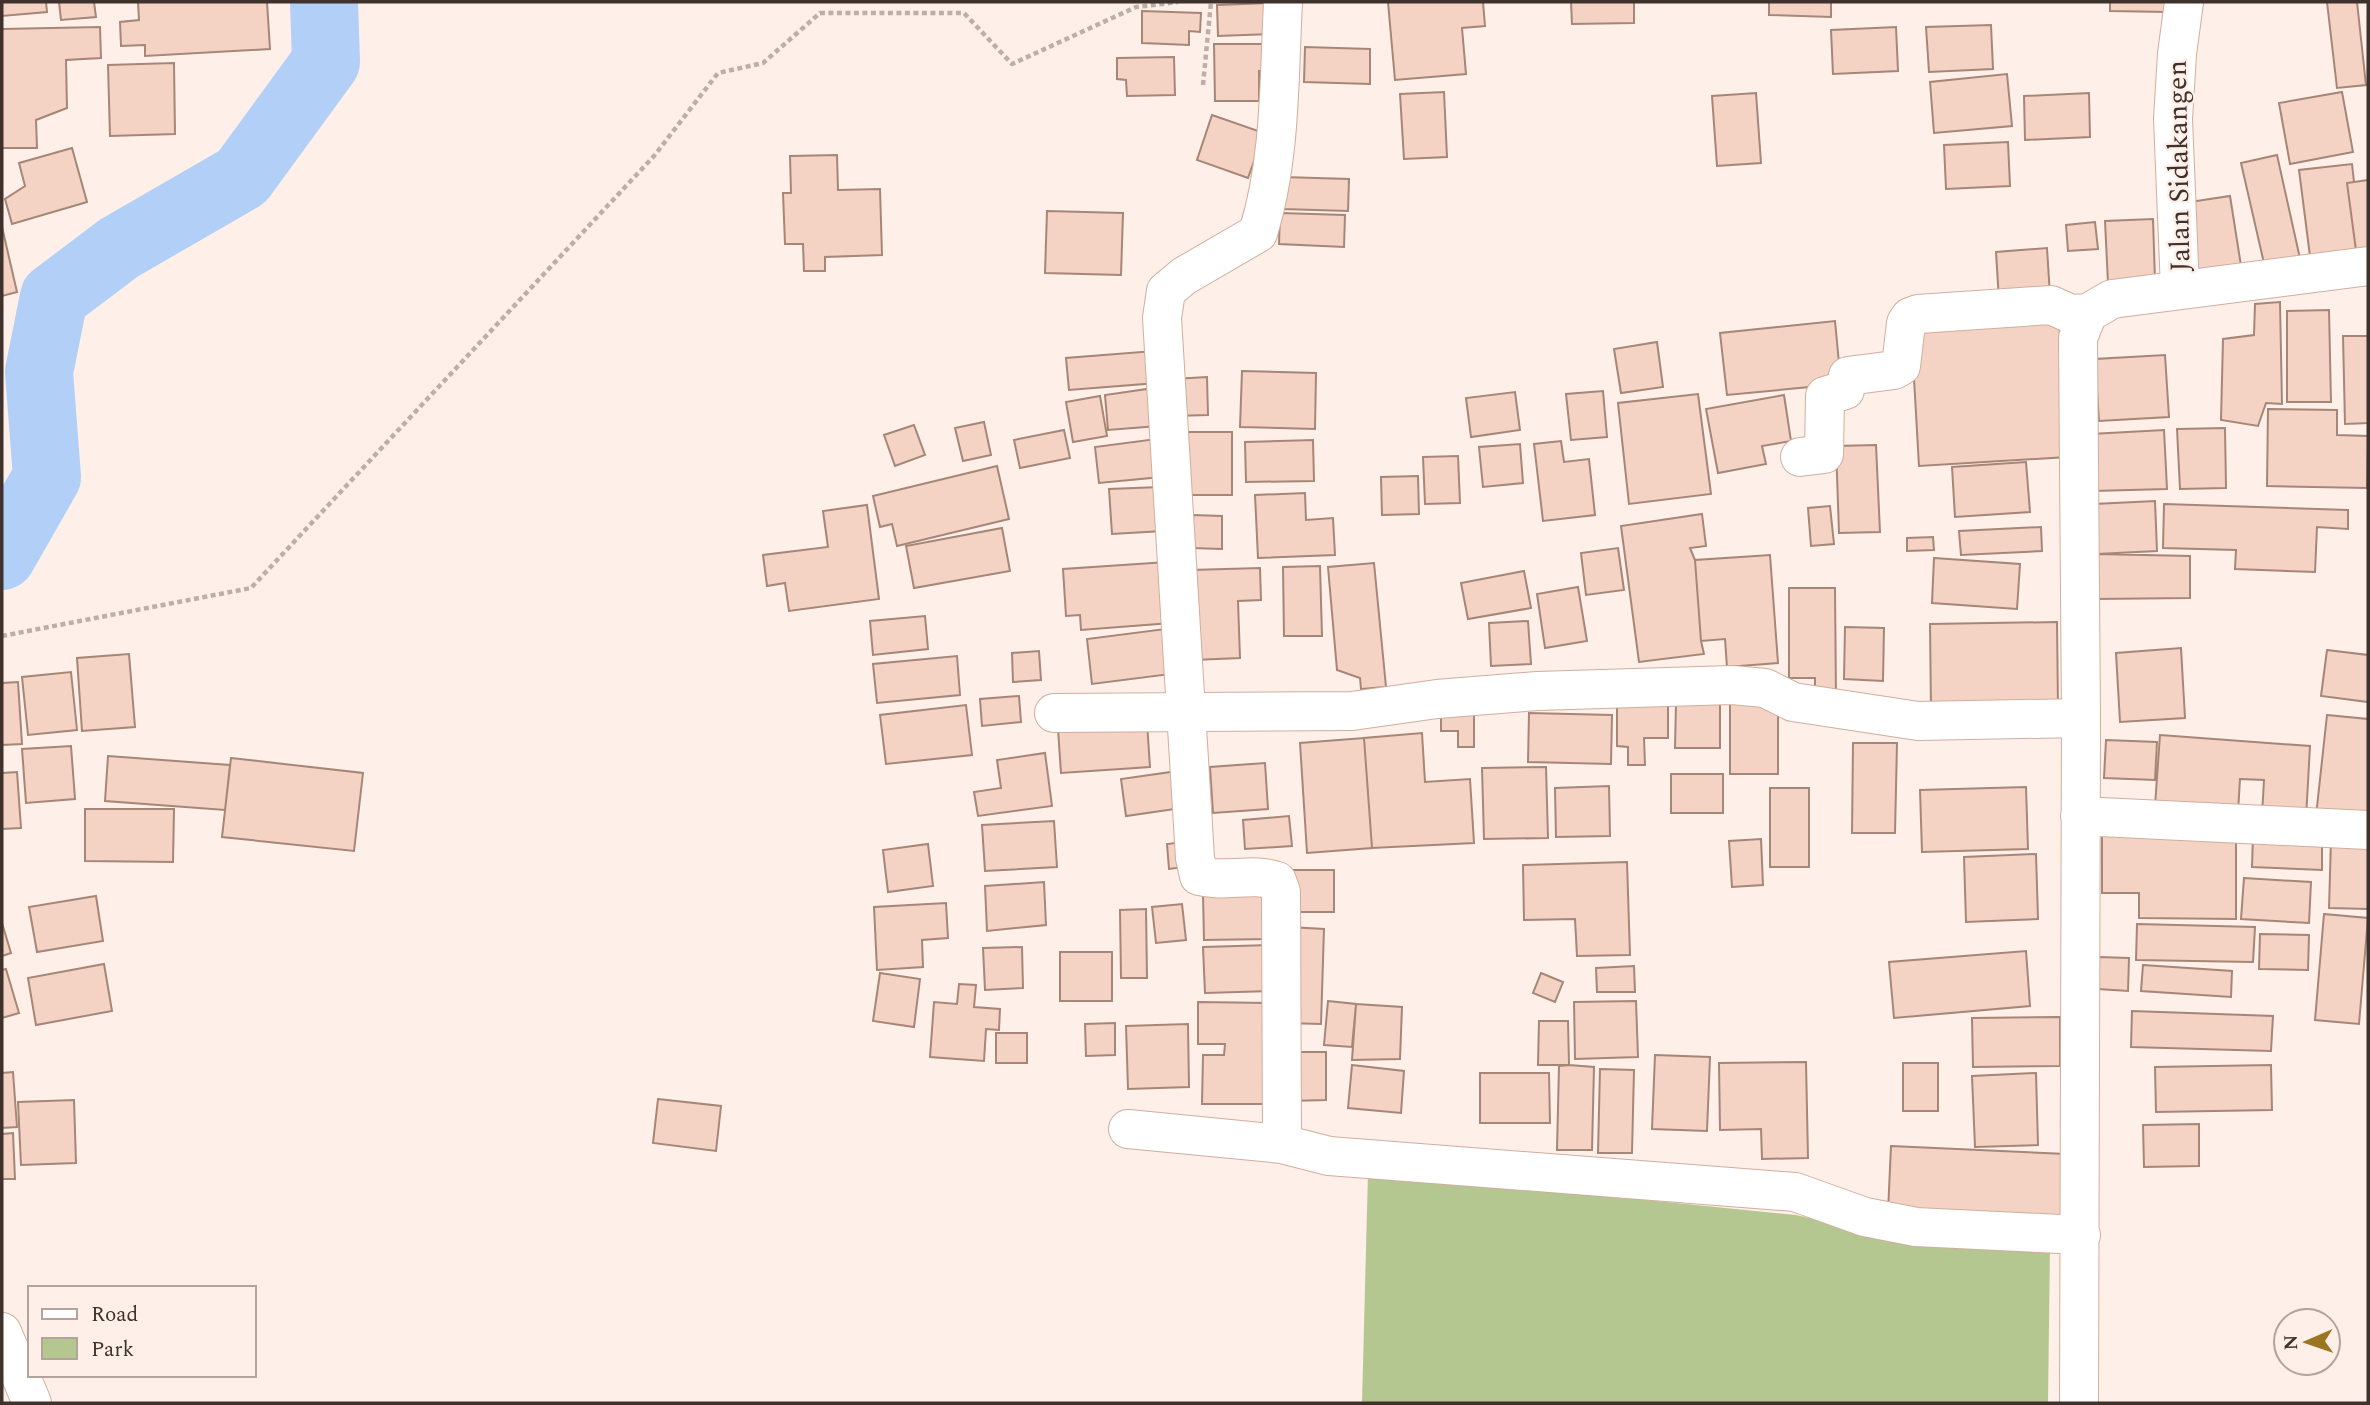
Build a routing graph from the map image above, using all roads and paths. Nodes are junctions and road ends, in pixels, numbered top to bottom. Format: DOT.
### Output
graph roads {
  1 [pos="1178,2"];
  2 [pos="1211,2"];
  3 [pos="1283,2"];
  4 [pos="2184,2"];
  5 [pos="1203,85"];
  6 [pos="2368,267"];
  7 [pos="2180,289"];
  8 [pos="2088,313"];
  9 [pos="1800,457"];
  10 [pos="2,636"];
  11 [pos="1054,713"];
  12 [pos="1186,713"];
  13 [pos="2081,718"];
  14 [pos="2080,817"];
  15 [pos="2368,830"];
  16 [pos="1128,1129"];
  17 [pos="1282,1144"];
  18 [pos="2081,1235"];
  19 [pos="2,1332"];
  20 [pos="32,1403"];
  21 [pos="2079,1403"];
  1 -- 10 [label="path"];
  2 -- 5 [label="path"];
  3 -- 12 [label="street"];
  4 -- 7 [label="street, Jalan Sidakangen"];
  6 -- 7 [label="street"];
  7 -- 8 [label="street"];
  8 -- 9 [label="street"];
  8 -- 13 [label="street"];
  11 -- 12 [label="street"];
  12 -- 13 [label="street"];
  12 -- 17 [label="street"];
  13 -- 14 [label="street"];
  14 -- 15 [label="street"];
  14 -- 18 [label="street"];
  16 -- 17 [label="street"];
  17 -- 18 [label="street"];
  18 -- 21 [label="street"];
  19 -- 20 [label="street"];
}
